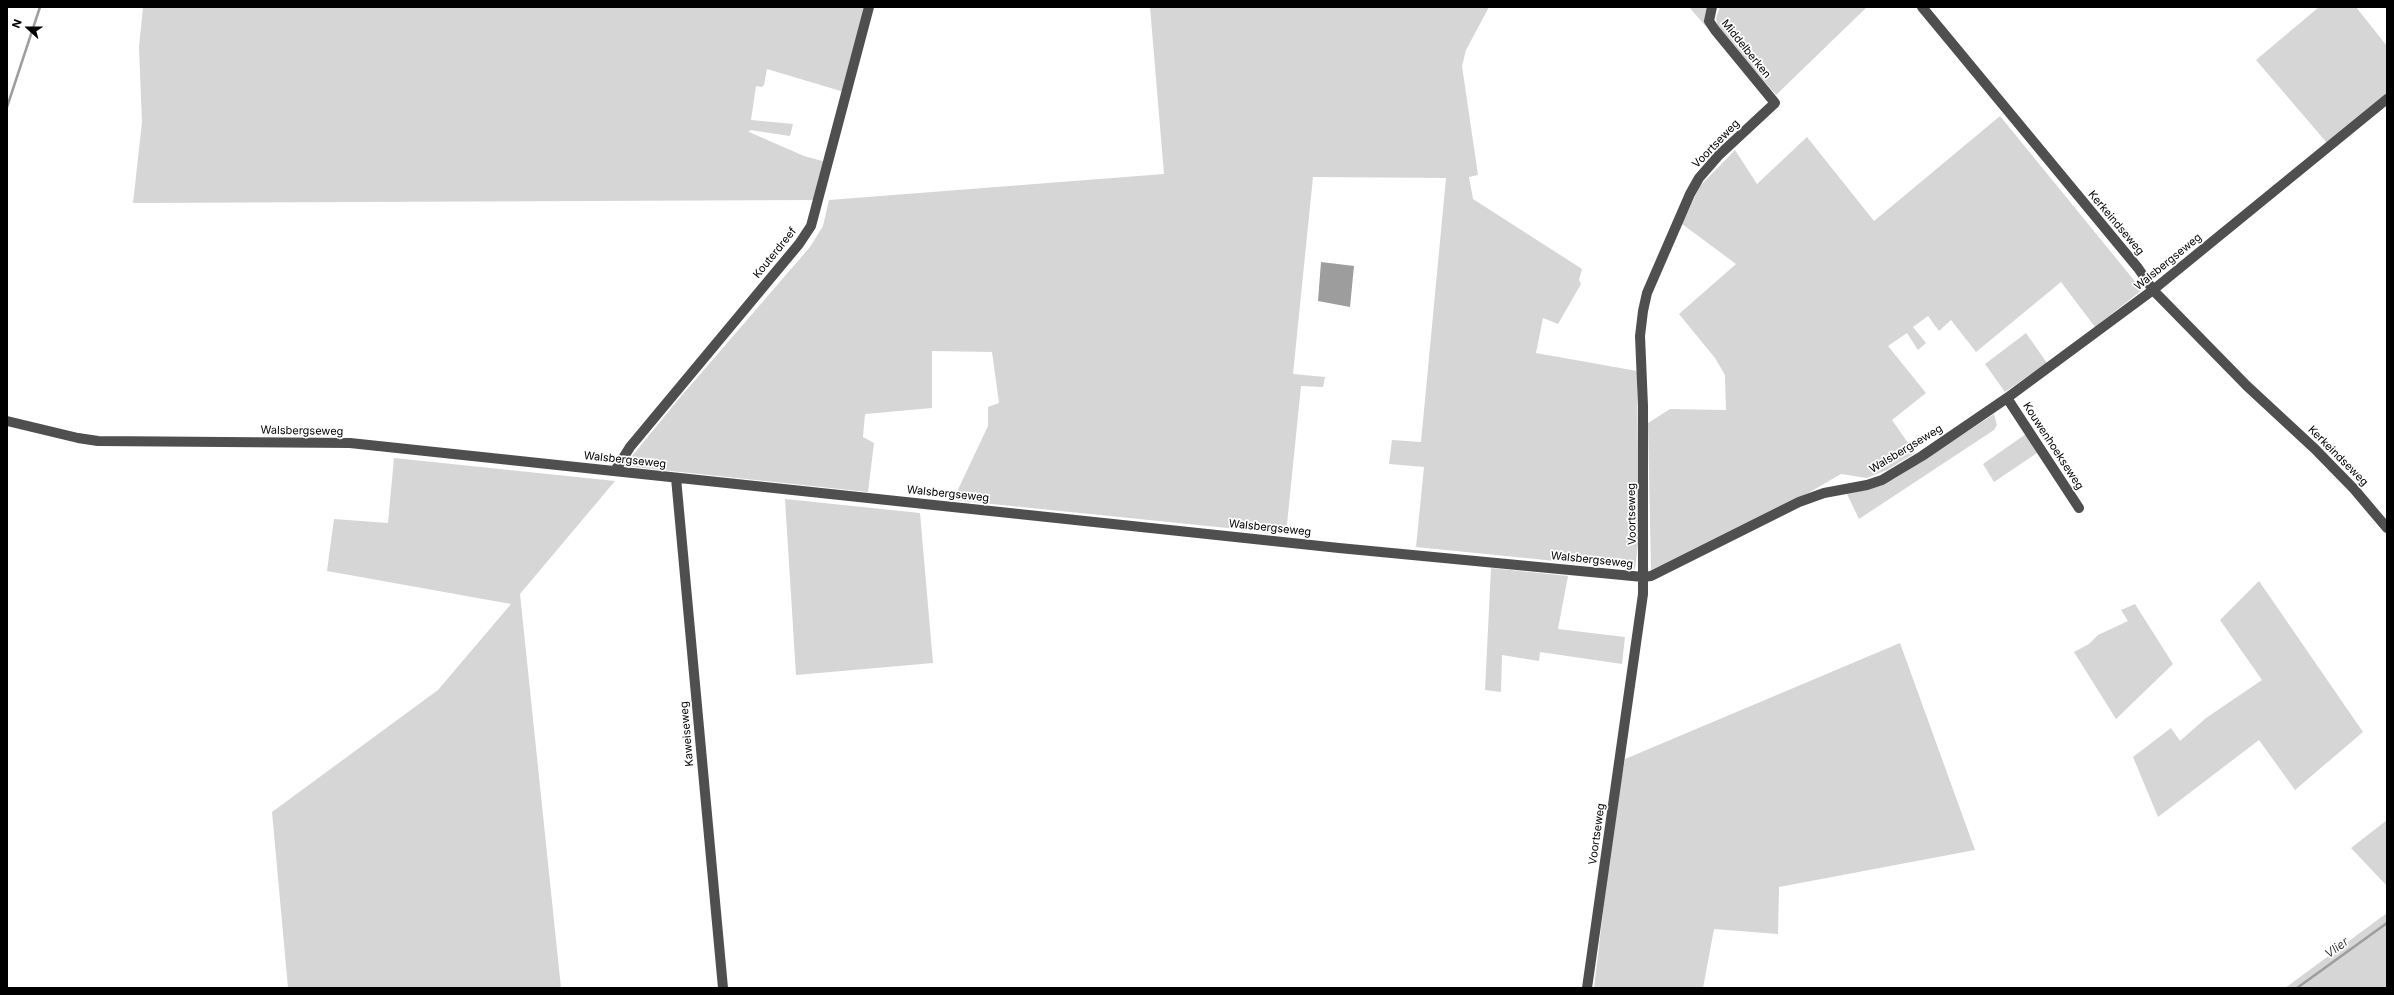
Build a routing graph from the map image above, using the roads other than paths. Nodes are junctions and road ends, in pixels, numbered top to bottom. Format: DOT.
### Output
graph roads {
  1 [pos="869,7"];
  2 [pos="1712,7"];
  3 [pos="1922,7"];
  4 [pos="2387,99"];
  5 [pos="1774,103"];
  6 [pos="2153,290"];
  7 [pos="2007,398"];
  8 [pos="7,421"];
  9 [pos="615,471"];
  10 [pos="676,478"];
  11 [pos="2079,508"];
  12 [pos="2387,528"];
  13 [pos="1643,577"];
  14 [pos="723,988"];
  15 [pos="1587,988"];
  1 -- 9 [label="street, Kouterdreef"];
  2 -- 5 [label="street, Middelberken"];
  3 -- 6 [label="street, Kerkeindseweg"];
  4 -- 6 [label="street, Walsbergseweg"];
  5 -- 13 [label="street, Voortseweg"];
  6 -- 7 [label="street, Walsbergseweg"];
  6 -- 12 [label="street, Kerkeindseweg"];
  7 -- 11 [label="street, Kouwenhoekseweg"];
  7 -- 13 [label="street, Walsbergseweg"];
  8 -- 9 [label="street, Walsbergseweg"];
  9 -- 10 [label="street, Walsbergseweg"];
  10 -- 13 [label="street, Walsbergseweg"];
  10 -- 14 [label="street, Kaweiseweg"];
  13 -- 15 [label="street, Voortseweg"];
}
